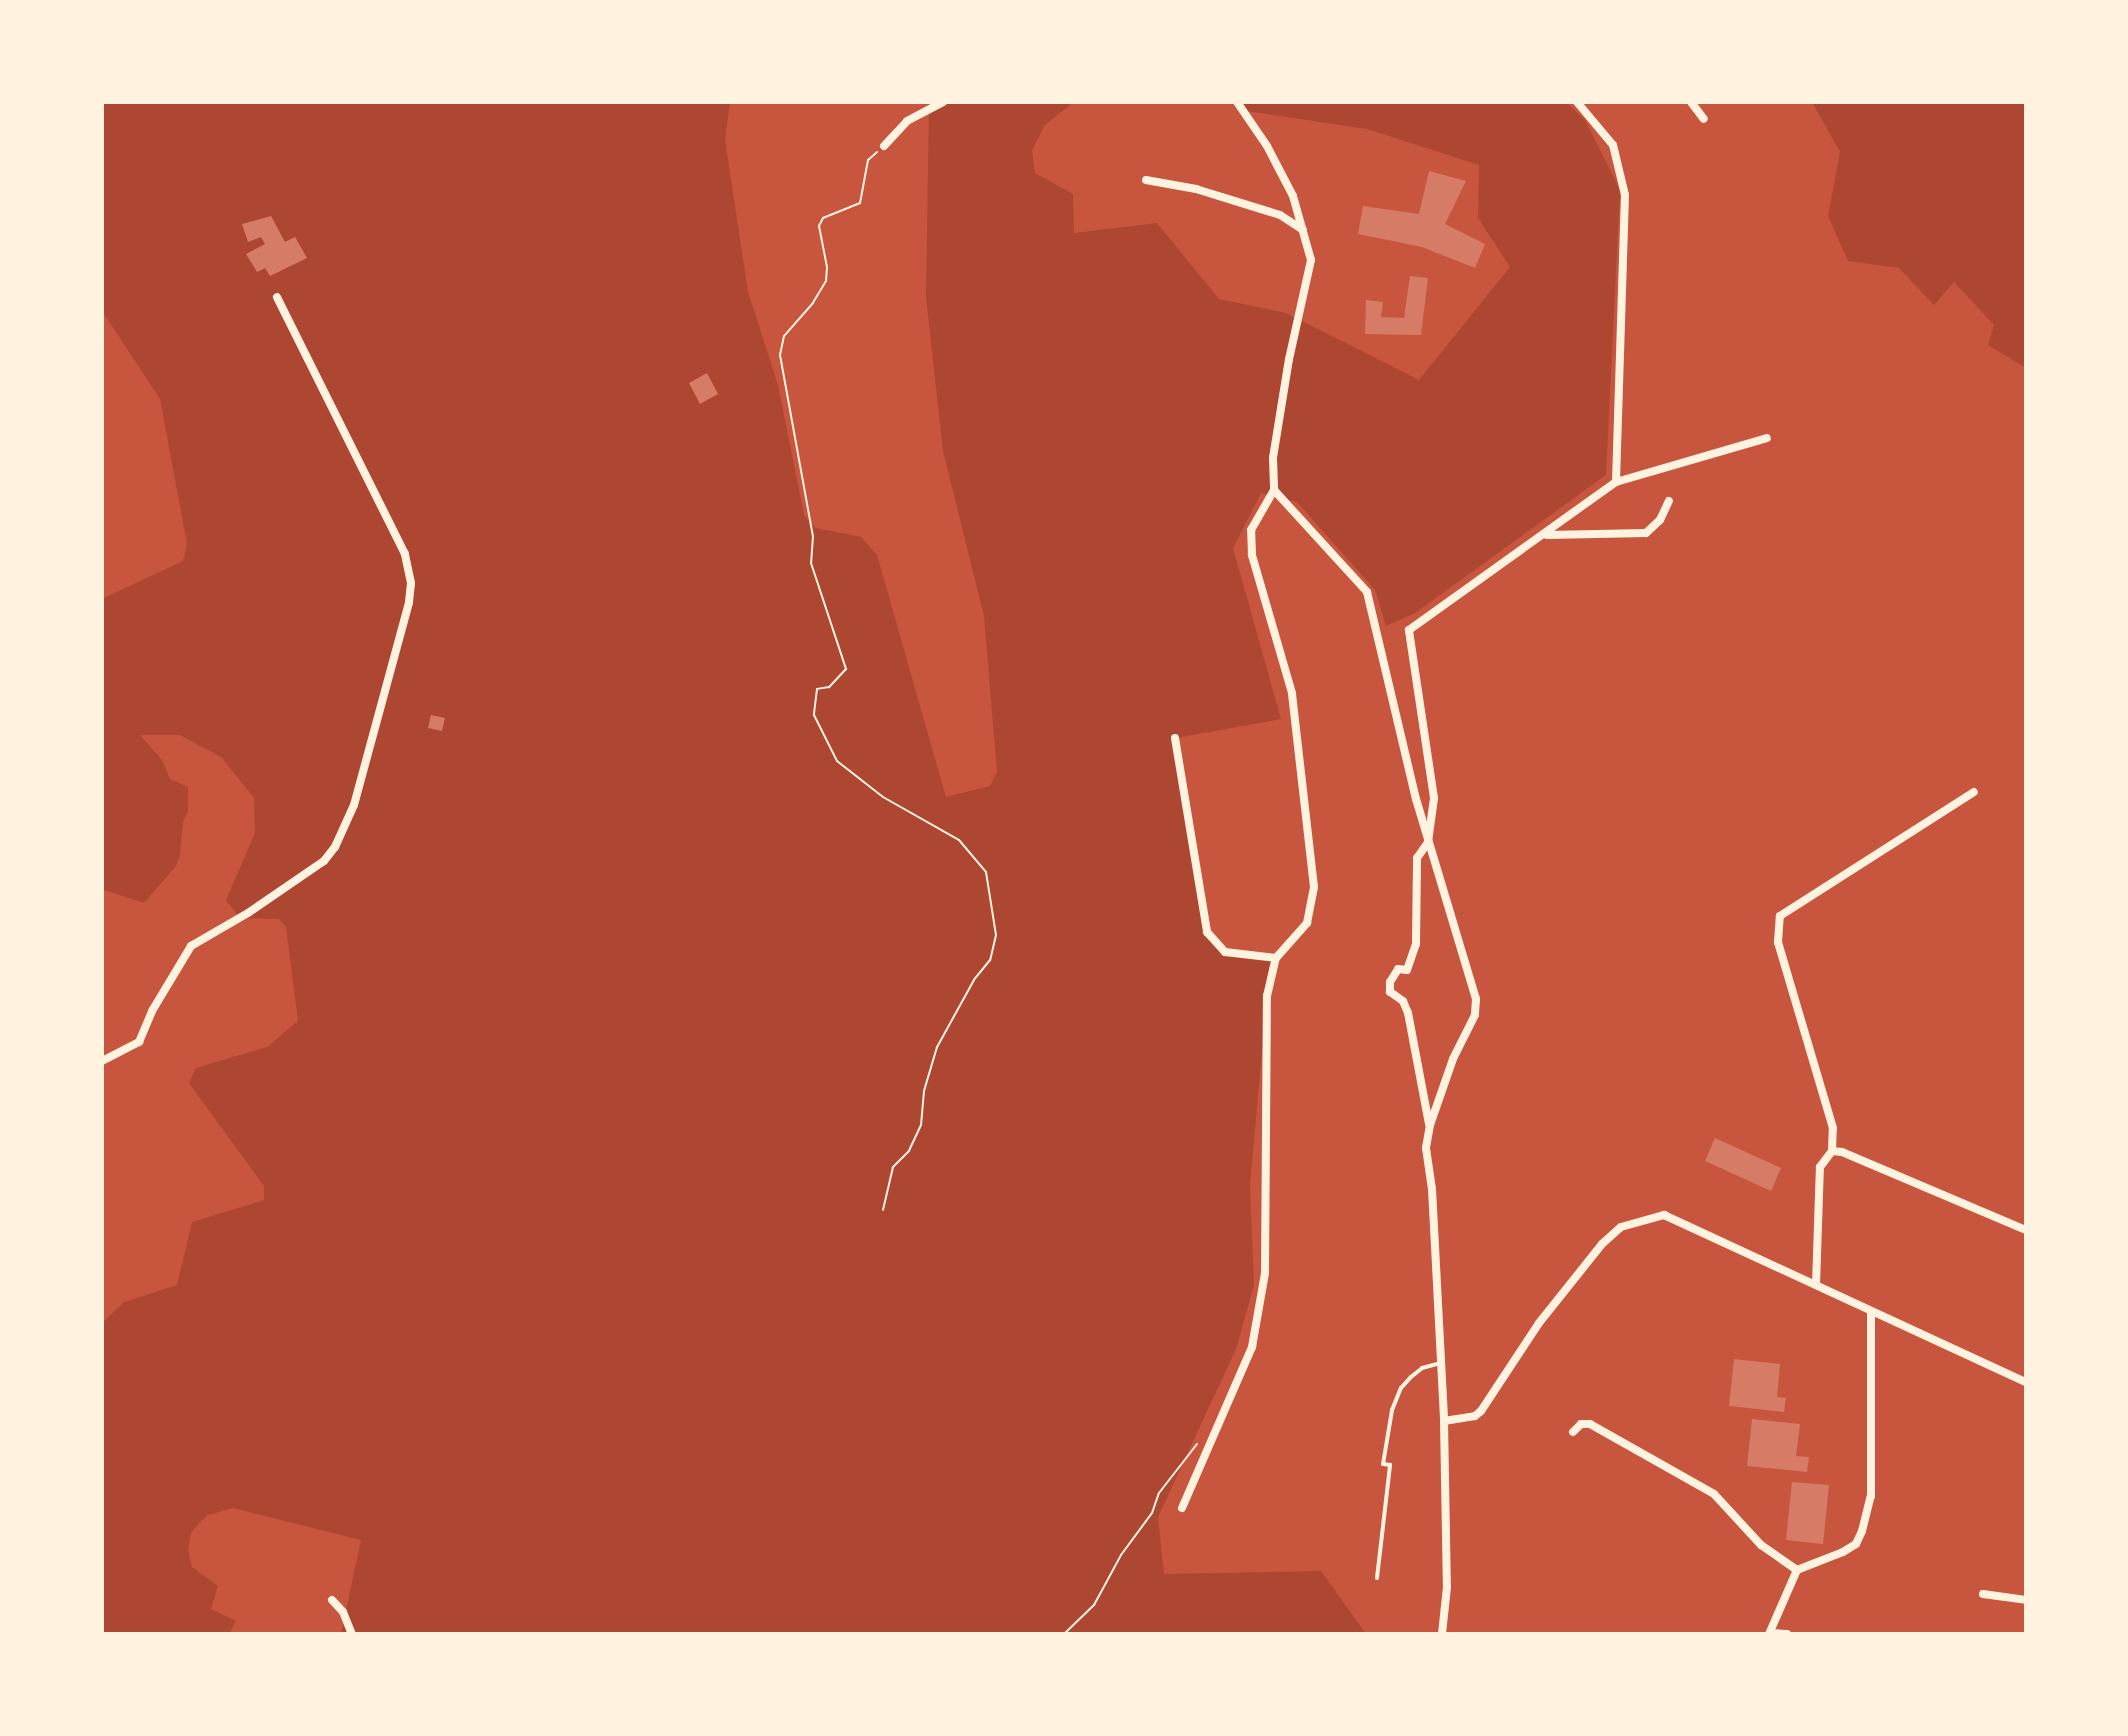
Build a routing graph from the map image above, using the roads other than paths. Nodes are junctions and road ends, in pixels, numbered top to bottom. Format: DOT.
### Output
graph roads {
  1 [pos="943,102"];
  2 [pos="1237,102"];
  3 [pos="1577,102"];
  4 [pos="1691,102"];
  5 [pos="1704,119"];
  6 [pos="884,146"];
  7 [pos="1146,180"];
  8 [pos="1303,230"];
  9 [pos="277,297"];
  10 [pos="1767,438"];
  11 [pos="1616,482"];
  12 [pos="1274,490"];
  13 [pos="1669,501"];
  14 [pos="1546,535"];
  15 [pos="1175,738"];
  16 [pos="1974,792"];
  17 [pos="1428,842"];
  18 [pos="1276,958"];
  19 [pos="102,1061"];
  20 [pos="1430,1125"];
  21 [pos="1832,1151"];
  22 [pos="2026,1230"];
  23 [pos="1816,1285"];
  24 [pos="1871,1313"];
  25 [pos="1441,1363"];
  26 [pos="2026,1382"];
  27 [pos="1444,1421"];
  28 [pos="1573,1432"];
  29 [pos="1182,1508"];
  30 [pos="1797,1570"];
  31 [pos="1377,1578"];
  32 [pos="1983,1594"];
  33 [pos="332,1600"];
  34 [pos="2026,1600"];
  35 [pos="1769,1633"];
  36 [pos="352,1634"];
  37 [pos="1442,1634"];
  38 [pos="1787,1634"];
  1 -- 6 [label="street"];
  2 -- 8 [label="street"];
  3 -- 11 [label="street"];
  4 -- 5 [label="street"];
  7 -- 8 [label="street"];
  8 -- 12 [label="street"];
  9 -- 19 [label="street"];
  10 -- 11 [label="street"];
  11 -- 14 [label="street"];
  12 -- 17 [label="street"];
  12 -- 18 [label="street"];
  13 -- 14 [label="street"];
  14 -- 17 [label="street"];
  15 -- 18 [label="street"];
  16 -- 21 [label="street"];
  17 -- 20 [label="street"];
  17 -- 20 [label="street"];
  18 -- 29 [label="street"];
  20 -- 25 [label="street"];
  21 -- 22 [label="street"];
  21 -- 23 [label="street"];
  23 -- 24 [label="street"];
  23 -- 27 [label="street"];
  24 -- 26 [label="street"];
  24 -- 30 [label="street"];
  25 -- 27 [label="street"];
  25 -- 31 [label="lane"];
  27 -- 37 [label="street"];
  28 -- 30 [label="street"];
  30 -- 35 [label="street"];
  32 -- 34 [label="street"];
  33 -- 36 [label="street"];
  35 -- 38 [label="street"];
}
